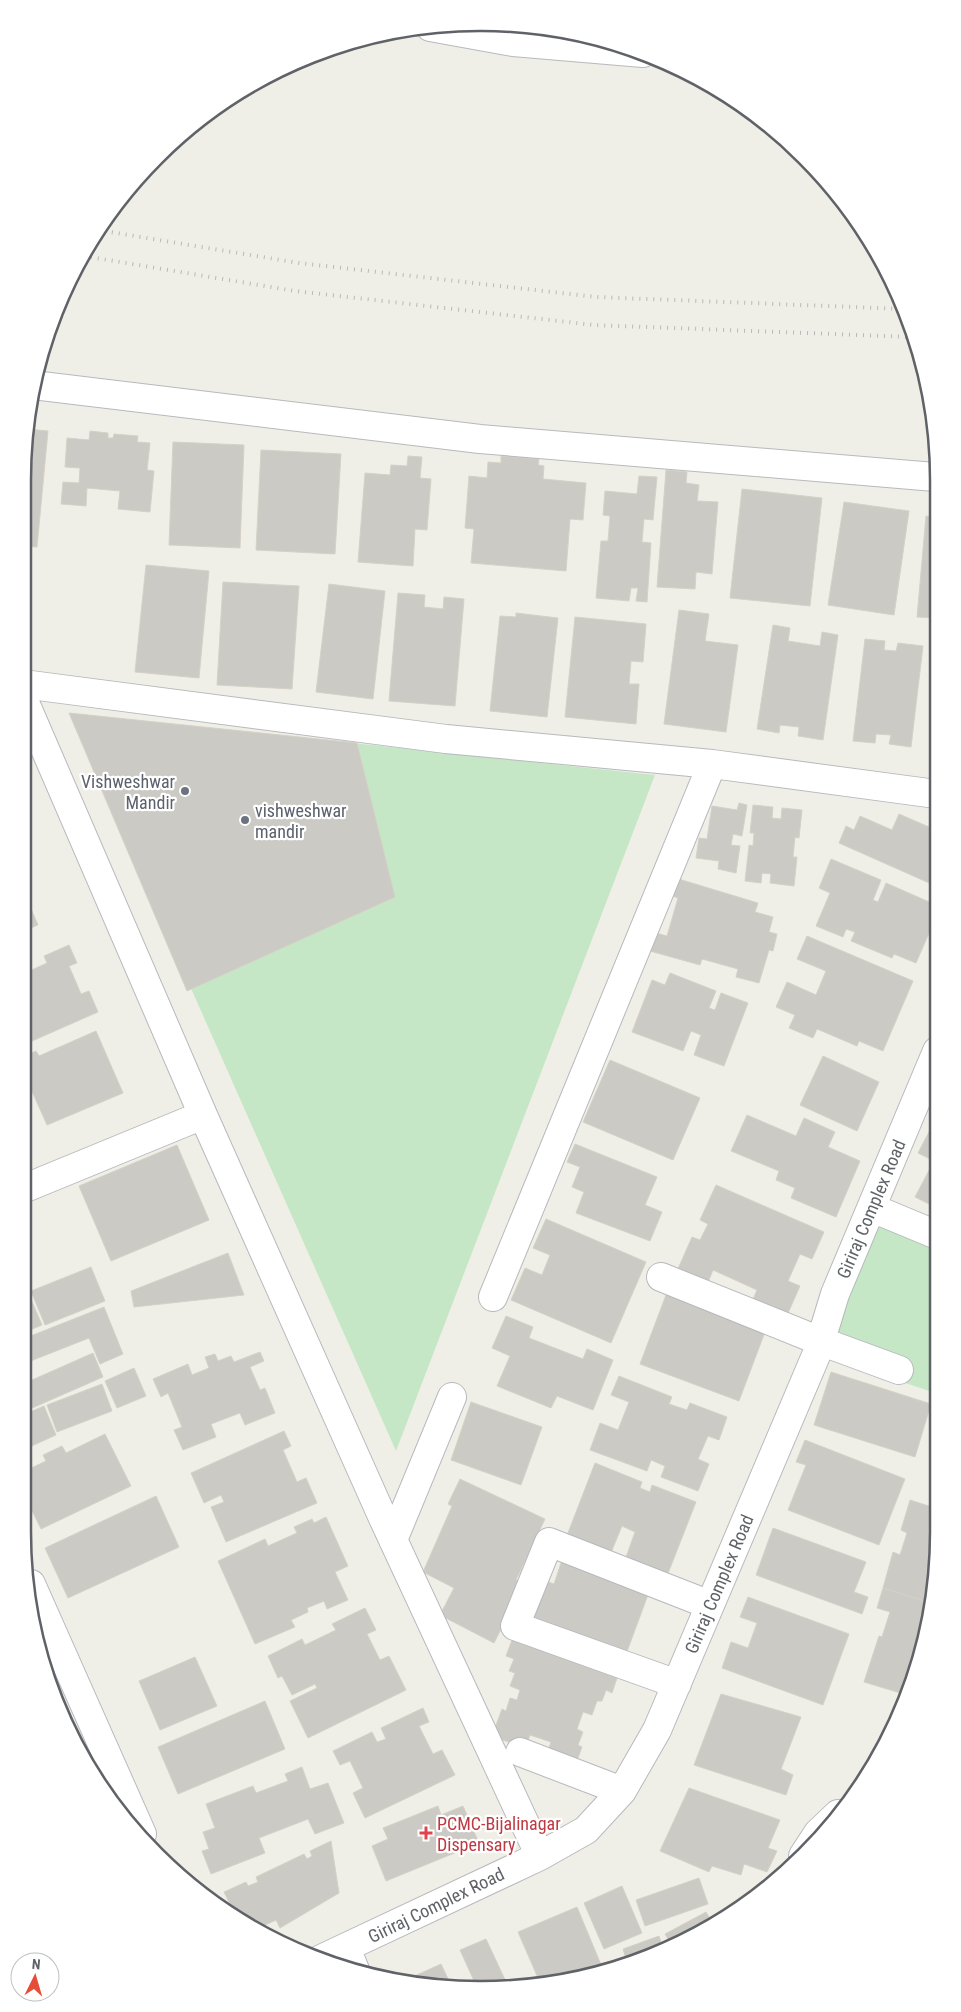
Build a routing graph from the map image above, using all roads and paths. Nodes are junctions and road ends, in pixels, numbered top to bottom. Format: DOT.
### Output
graph roads {
  1 [pos="453,32"];
  2 [pos="608,50"];
  3 [pos="42,386"];
  4 [pos="930,477"];
  5 [pos="31,685"];
  6 [pos="31,719"];
  7 [pos="712,764"];
  8 [pos="930,793"];
  9 [pos="930,1068"];
  10 [pos="203,1115"];
  11 [pos="31,1185"];
  12 [pos="872,1208"];
  13 [pos="930,1232"];
  14 [pos="661,1278"];
  15 [pos="493,1297"];
  16 [pos="820,1341"];
  17 [pos="899,1370"];
  18 [pos="452,1397"];
  19 [pos="393,1540"];
  20 [pos="36,1595"];
  21 [pos="710,1605"];
  22 [pos="677,1684"];
  23 [pos="520,1752"];
  24 [pos="622,1791"];
  25 [pos="135,1818"];
  26 [pos="540,1856"];
  27 [pos="350,1959"];
  1 -- 2 [label="street"];
  3 -- 4 [label="street"];
  5 -- 7 [label="street"];
  6 -- 10 [label="street"];
  7 -- 8 [label="street"];
  7 -- 15 [label="street"];
  9 -- 12 [label="street, Giriraj Complex Road"];
  10 -- 11 [label="street"];
  10 -- 19 [label="street"];
  12 -- 13 [label="street"];
  12 -- 16 [label="street, Giriraj Complex Road"];
  14 -- 16 [label="street"];
  16 -- 17 [label="street"];
  16 -- 21 [label="street, Giriraj Complex Road"];
  18 -- 19 [label="street"];
  19 -- 26 [label="street"];
  20 -- 25 [label="street"];
  21 -- 22 [label="street, Giriraj Complex Road"];
  21 -- 22 [label="street"];
  22 -- 24 [label="street, Giriraj Complex Road"];
  23 -- 24 [label="street"];
  24 -- 26 [label="street, Giriraj Complex Road"];
  26 -- 27 [label="street, Giriraj Complex Road"];
}
